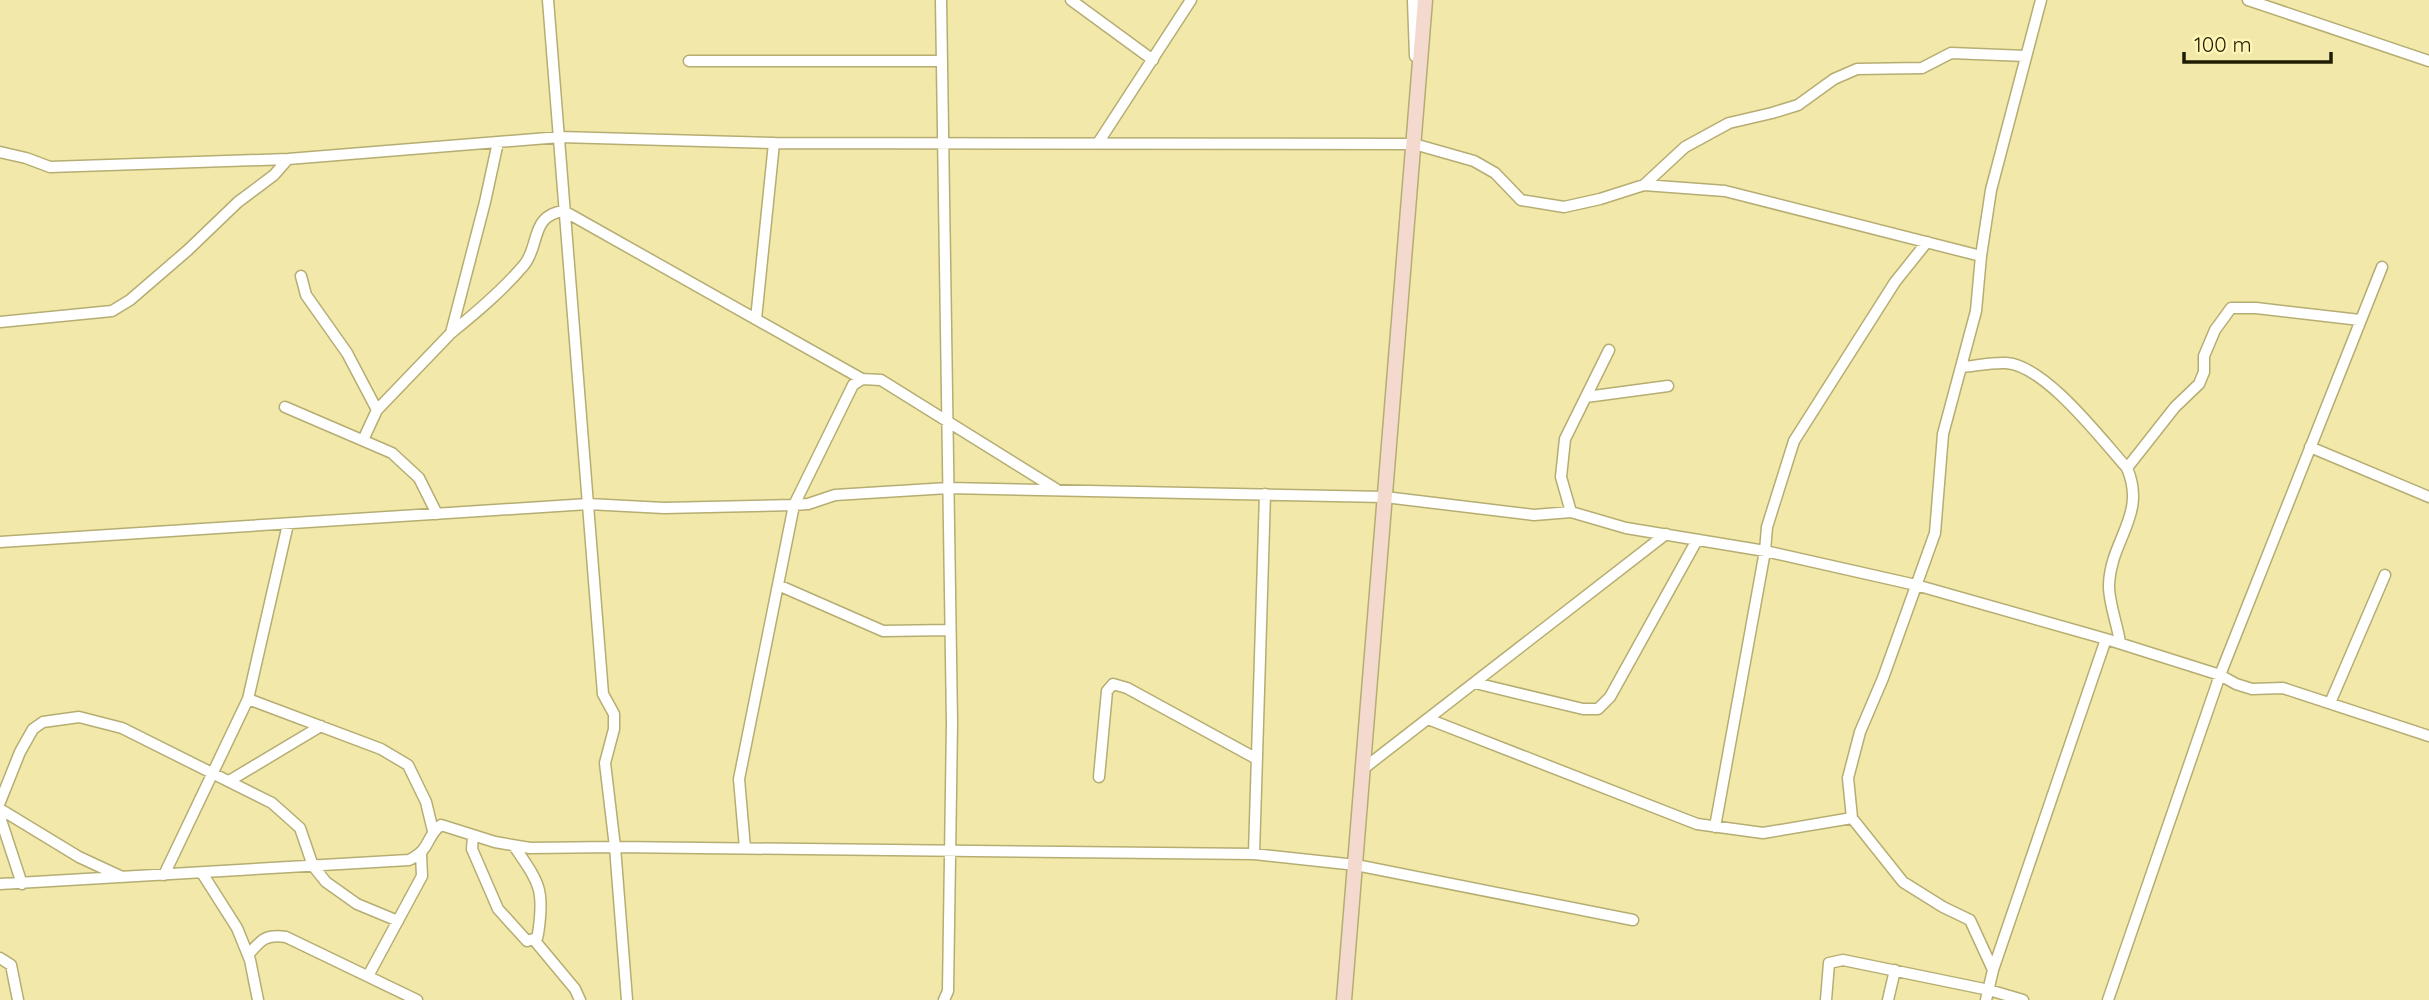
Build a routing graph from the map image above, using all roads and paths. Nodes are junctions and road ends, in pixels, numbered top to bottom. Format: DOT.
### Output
graph roads {
  1 [pos="548,0"];
  2 [pos="941,0"];
  3 [pos="1071,0"];
  4 [pos="1191,0"];
  5 [pos="1413,0"];
  6 [pos="1425,0"];
  7 [pos="2041,0"];
  8 [pos="2248,0"];
  9 [pos="2026,56"];
  10 [pos="1153,60"];
  11 [pos="689,61"];
  12 [pos="942,61"];
  13 [pos="2429,61"];
  14 [pos="1417,100"];
  15 [pos="560,137"];
  16 [pos="498,142"];
  17 [pos="774,142"];
  18 [pos="943,143"];
  19 [pos="1098,143"];
  20 [pos="1414,144"];
  21 [pos="0,152"];
  22 [pos="288,159"];
  23 [pos="1643,185"];
  24 [pos="564,211"];
  25 [pos="1927,242"];
  26 [pos="1981,256"];
  27 [pos="2382,267"];
  28 [pos="301,276"];
  29 [pos="755,319"];
  30 [pos="2360,320"];
  31 [pos="0,322"];
  32 [pos="451,333"];
  33 [pos="1609,350"];
  34 [pos="1963,367"];
  35 [pos="862,379"];
  36 [pos="1668,386"];
  37 [pos="1586,397"];
  38 [pos="285,407"];
  39 [pos="377,410"];
  40 [pos="947,420"];
  41 [pos="363,440"];
  42 [pos="2310,447"];
  43 [pos="2127,468"];
  44 [pos="948,488"];
  45 [pos="1058,490"];
  46 [pos="1265,494"];
  47 [pos="1385,497"];
  48 [pos="2429,497"];
  49 [pos="588,504"];
  50 [pos="794,505"];
  51 [pos="1572,512"];
  52 [pos="438,514"];
  53 [pos="288,524"];
  54 [pos="1666,534"];
  55 [pos="1697,540"];
  56 [pos="0,542"];
  57 [pos="1765,551"];
  58 [pos="2385,575"];
  59 [pos="778,585"];
  60 [pos="1916,585"];
  61 [pos="950,631"];
  62 [pos="2106,639"];
  63 [pos="2120,643"];
  64 [pos="2220,675"];
  65 [pos="1475,683"];
  66 [pos="248,699"];
  67 [pos="2330,703"];
  68 [pos="1428,719"];
  69 [pos="321,726"];
  70 [pos="2429,736"];
  71 [pos="1257,759"];
  72 [pos="1363,769"];
  73 [pos="214,774"];
  74 [pos="1099,777"];
  75 [pos="229,781"];
  76 [pos="0,802"];
  77 [pos="0,809"];
  78 [pos="0,817"];
  79 [pos="1852,818"];
  80 [pos="1714,827"];
  81 [pos="433,831"];
  82 [pos="472,836"];
  83 [pos="514,846"];
  84 [pos="615,847"];
  85 [pos="745,848"];
  86 [pos="950,849"];
  87 [pos="1254,853"];
  88 [pos="421,854"];
  89 [pos="1356,865"];
  90 [pos="313,866"];
  91 [pos="202,873"];
  92 [pos="164,875"];
  93 [pos="122,878"];
  94 [pos="0,884"];
  95 [pos="22,884"];
  96 [pos="1633,920"];
  97 [pos="398,921"];
  98 [pos="535,941"];
  99 [pos="248,955"];
  100 [pos="0,958"];
  101 [pos="1895,970"];
  102 [pos="1993,970"];
  103 [pos="368,976"];
  104 [pos="1988,995"];
  105 [pos="18,1000"];
  106 [pos="258,1000"];
  107 [pos="417,1000"];
  108 [pos="580,1000"];
  109 [pos="627,1000"];
  110 [pos="944,1000"];
  111 [pos="1344,1000"];
  112 [pos="1826,1000"];
  113 [pos="1888,1000"];
  114 [pos="2023,1000"];
  115 [pos="2108,1000"];
  1 -- 15 [label="street"];
  2 -- 12 [label="street"];
  3 -- 10 [label="street"];
  4 -- 10 [label="street"];
  5 -- 14 [label="street"];
  6 -- 14 [label="street"];
  7 -- 9 [label="street"];
  8 -- 13 [label="street"];
  9 -- 23 [label="street"];
  9 -- 26 [label="street"];
  10 -- 19 [label="street"];
  11 -- 12 [label="street"];
  12 -- 18 [label="street"];
  14 -- 20 [label="street"];
  15 -- 16 [label="street"];
  15 -- 17 [label="street"];
  15 -- 24 [label="street"];
  16 -- 22 [label="street"];
  16 -- 32 [label="street"];
  17 -- 18 [label="street"];
  17 -- 29 [label="street"];
  18 -- 19 [label="street"];
  18 -- 40 [label="street"];
  19 -- 20 [label="street"];
  20 -- 23 [label="street"];
  20 -- 47 [label="street"];
  21 -- 22 [label="street"];
  22 -- 31 [label="street"];
  23 -- 25 [label="street"];
  24 -- 29 [label="street"];
  24 -- 32 [label="street"];
  24 -- 49 [label="street"];
  25 -- 26 [label="street"];
  25 -- 57 [label="street"];
  26 -- 34 [label="street"];
  27 -- 30 [label="street"];
  28 -- 39 [label="street"];
  29 -- 35 [label="street"];
  30 -- 42 [label="street"];
  30 -- 43 [label="street"];
  32 -- 39 [label="street"];
  33 -- 37 [label="street"];
  34 -- 43 [label="street"];
  34 -- 60 [label="street"];
  35 -- 40 [label="street"];
  35 -- 50 [label="street"];
  36 -- 37 [label="street"];
  37 -- 51 [label="street"];
  38 -- 41 [label="street"];
  39 -- 41 [label="street"];
  40 -- 44 [label="street"];
  40 -- 45 [label="street"];
  41 -- 52 [label="street"];
  42 -- 48 [label="street"];
  42 -- 64 [label="street"];
  43 -- 63 [label="street"];
  44 -- 45 [label="street"];
  44 -- 50 [label="street"];
  44 -- 61 [label="street"];
  45 -- 46 [label="street"];
  46 -- 47 [label="street"];
  46 -- 71 [label="street"];
  47 -- 51 [label="street"];
  47 -- 72 [label="street"];
  49 -- 50 [label="street"];
  49 -- 52 [label="street"];
  49 -- 84 [label="street"];
  50 -- 59 [label="street"];
  51 -- 54 [label="street"];
  52 -- 53 [label="street"];
  53 -- 56 [label="street"];
  53 -- 66 [label="street"];
  54 -- 55 [label="street"];
  54 -- 65 [label="street"];
  55 -- 57 [label="street"];
  55 -- 65 [label="street"];
  57 -- 60 [label="street"];
  57 -- 80 [label="street"];
  58 -- 67 [label="street"];
  59 -- 61 [label="street"];
  59 -- 85 [label="street"];
  60 -- 62 [label="street"];
  60 -- 79 [label="street"];
  61 -- 86 [label="street"];
  62 -- 63 [label="street"];
  62 -- 102 [label="street"];
  63 -- 64 [label="street"];
  64 -- 67 [label="street"];
  64 -- 115 [label="street"];
  65 -- 68 [label="street"];
  66 -- 69 [label="street"];
  66 -- 73 [label="street"];
  67 -- 70 [label="street"];
  68 -- 72 [label="street"];
  68 -- 80 [label="street"];
  69 -- 75 [label="street"];
  69 -- 81 [label="street"];
  71 -- 74 [label="street"];
  71 -- 87 [label="street"];
  72 -- 89 [label="street"];
  73 -- 75 [label="street"];
  73 -- 76 [label="street"];
  73 -- 92 [label="street"];
  75 -- 90 [label="street"];
  77 -- 93 [label="street"];
  78 -- 95 [label="street"];
  79 -- 80 [label="street"];
  79 -- 102 [label="street"];
  81 -- 82 [label="street"];
  81 -- 88 [label="street"];
  82 -- 83 [label="street"];
  82 -- 98 [label="street"];
  83 -- 84 [label="street"];
  83 -- 98 [label="street"];
  84 -- 85 [label="street"];
  84 -- 109 [label="street"];
  85 -- 86 [label="street"];
  86 -- 87 [label="street"];
  86 -- 110 [label="street"];
  87 -- 89 [label="street"];
  88 -- 90 [label="street"];
  88 -- 97 [label="street"];
  89 -- 96 [label="street"];
  89 -- 111 [label="street"];
  90 -- 91 [label="street"];
  90 -- 97 [label="street"];
  91 -- 92 [label="street"];
  91 -- 99 [label="street"];
  92 -- 93 [label="street"];
  93 -- 95 [label="street"];
  94 -- 95 [label="street"];
  97 -- 103 [label="street"];
  98 -- 108 [label="street"];
  99 -- 103 [label="street"];
  99 -- 106 [label="street"];
  100 -- 105 [label="street"];
  101 -- 104 [label="street"];
  101 -- 112 [label="street"];
  101 -- 113 [label="street"];
  102 -- 104 [label="street"];
  103 -- 107 [label="street"];
  104 -- 114 [label="street"];
}
